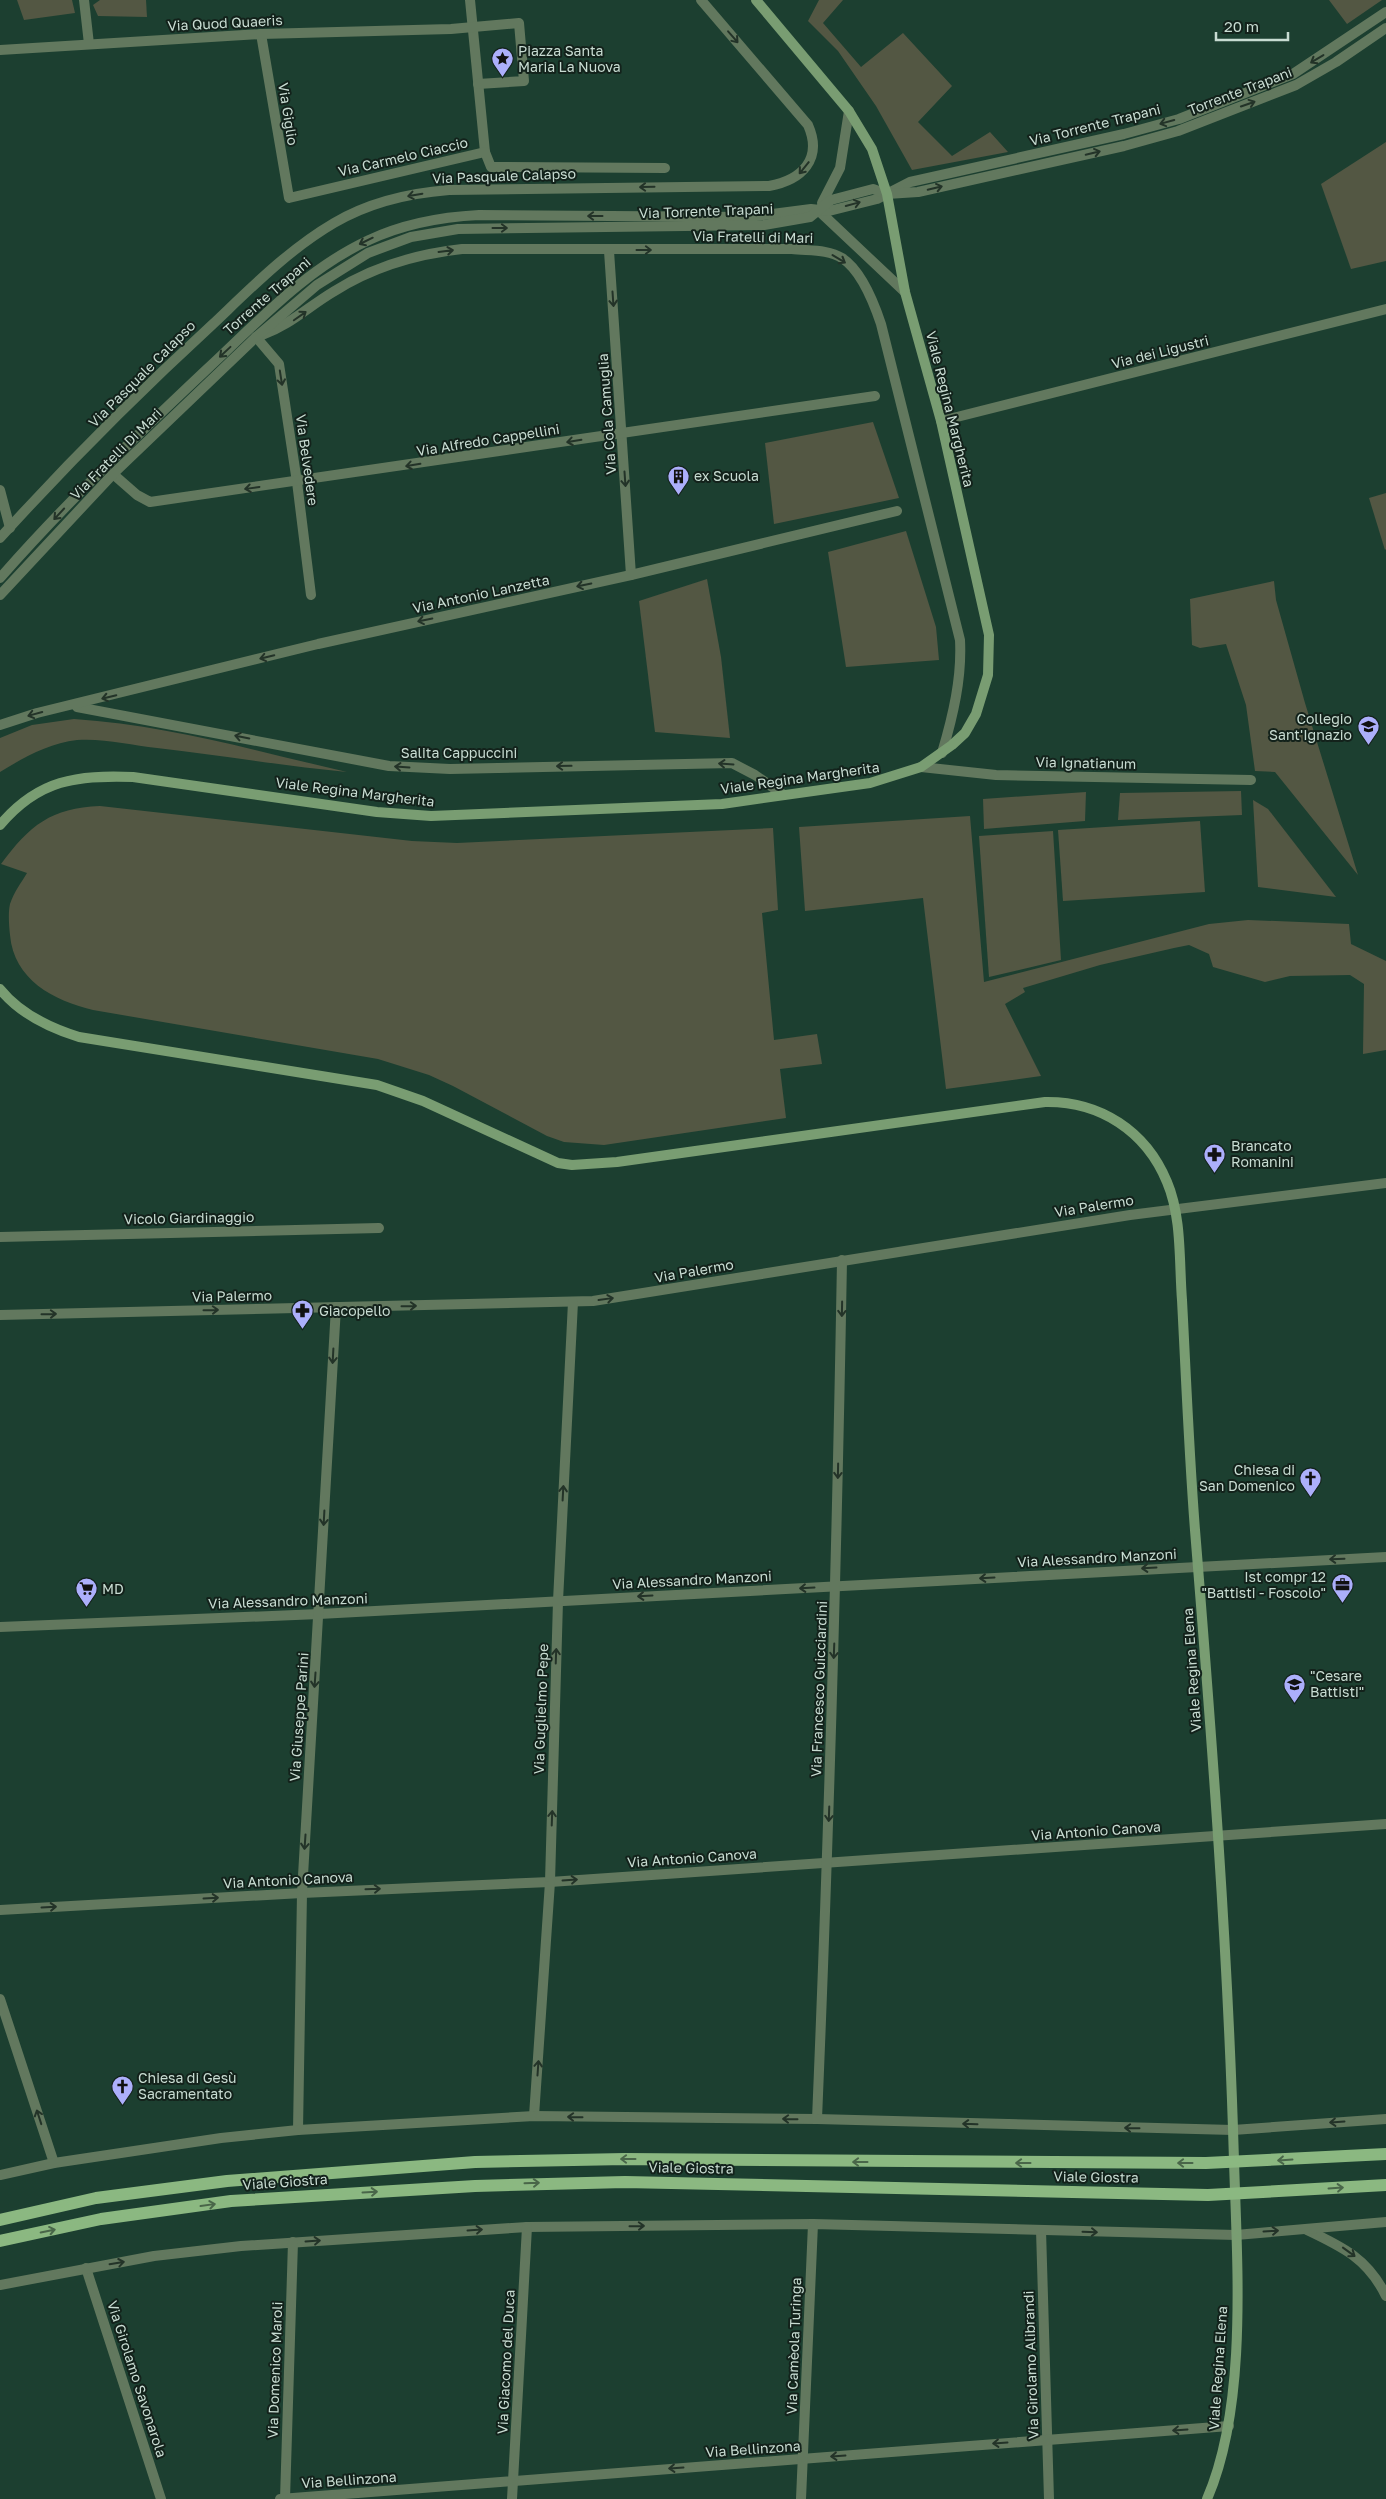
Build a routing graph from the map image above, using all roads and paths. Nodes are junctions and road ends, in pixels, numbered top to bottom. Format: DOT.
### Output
graph roads {
  1 [pos="84,0"];
  2 [pos="470,0"];
  3 [pos="702,0"];
  4 [pos="756,0"];
  5 [pos="1386,12"];
  6 [pos="473,27"];
  7 [pos="1386,28"];
  8 [pos="261,34"];
  9 [pos="89,44"];
  10 [pos="0,50"];
  11 [pos="478,84"];
  12 [pos="849,111"];
  13 [pos="485,152"];
  14 [pos="665,168"];
  15 [pos="886,194"];
  16 [pos="288,198"];
  17 [pos="818,210"];
  18 [pos="609,250"];
  19 [pos="905,292"];
  20 [pos="1386,309"];
  21 [pos="256,337"];
  22 [pos="875,396"];
  23 [pos="941,421"];
  24 [pos="622,434"];
  25 [pos="113,474"];
  26 [pos="297,482"];
  27 [pos="0,490"];
  28 [pos="897,511"];
  29 [pos="10,528"];
  30 [pos="0,538"];
  31 [pos="631,575"];
  32 [pos="0,578"];
  33 [pos="0,595"];
  34 [pos="311,595"];
  35 [pos="71,706"];
  36 [pos="0,725"];
  37 [pos="942,753"];
  38 [pos="921,767"];
  39 [pos="1251,780"];
  40 [pos="784,795"];
  41 [pos="0,824"];
  42 [pos="0,989"];
  43 [pos="1386,1183"];
  44 [pos="1175,1209"];
  45 [pos="379,1228"];
  46 [pos="0,1236"];
  47 [pos="842,1260"];
  48 [pos="573,1302"];
  49 [pos="336,1307"];
  50 [pos="0,1315"];
  51 [pos="1386,1557"];
  52 [pos="1198,1566"];
  53 [pos="836,1587"];
  54 [pos="558,1601"];
  55 [pos="319,1614"];
  56 [pos="0,1627"];
  57 [pos="1386,1824"];
  58 [pos="1218,1836"];
  59 [pos="828,1863"];
  60 [pos="550,1882"];
  61 [pos="302,1892"];
  62 [pos="0,1910"];
  63 [pos="0,1999"];
  64 [pos="534,2116"];
  65 [pos="817,2119"];
  66 [pos="1386,2119"];
  67 [pos="298,2130"];
  68 [pos="1233,2130"];
  69 [pos="1386,2154"];
  70 [pos="1234,2162"];
  71 [pos="54,2163"];
  72 [pos="0,2174"];
  73 [pos="1386,2185"];
  74 [pos="1235,2194"];
  75 [pos="0,2220"];
  76 [pos="1386,2222"];
  77 [pos="813,2224"];
  78 [pos="527,2227"];
  79 [pos="1041,2230"];
  80 [pos="1306,2230"];
  81 [pos="1236,2235"];
  82 [pos="0,2242"];
  83 [pos="292,2242"];
  84 [pos="86,2268"];
  85 [pos="0,2285"];
  86 [pos="1386,2296"];
  87 [pos="1228,2426"];
  88 [pos="1047,2440"];
  89 [pos="803,2459"];
  90 [pos="513,2481"];
  91 [pos="162,2499"];
  92 [pos="280,2499"];
  93 [pos="285,2499"];
  94 [pos="512,2499"];
  95 [pos="801,2499"];
  96 [pos="1049,2499"];
  97 [pos="1207,2499"];
  1 -- 9 [label="street"];
  2 -- 6 [label="street"];
  3 -- 29 [label="street, Via Pasquale Calapso, one-way"];
  4 -- 12 [label="main road, Viale Regina Margherita"];
  5 -- 15 [label="street, Via Torrente Trapani, one-way"];
  6 -- 8 [label="street, Via Quod Quaeris"];
  6 -- 11 [label="street"];
  6 -- 11 [label="street, Via Quod Quaeris"];
  15 -- 7 [label="street, Torrente Trapani, one-way"];
  8 -- 9 [label="street, Via Quod Quaeris"];
  8 -- 16 [label="street, Via Giglio"];
  9 -- 10 [label="street, Via Quod Quaeris"];
  11 -- 13 [label="street"];
  12 -- 15 [label="main road, Viale Regina Margherita"];
  12 -- 17 [label="street"];
  13 -- 14 [label="street, Via Carmelo Ciaccio"];
  13 -- 16 [label="street, Via Carmelo Ciaccio"];
  15 -- 17 [label="street, Via Torrente Trapani"];
  15 -- 19 [label="main road, Viale Regina Margherita"];
  17 -- 19 [label="street"];
  21 -- 17 [label="street, Via Torrente Trapani, one-way"];
  17 -- 32 [label="street, Torrente Trapani, one-way"];
  21 -- 18 [label="street, Via Fratelli di Mari, one-way"];
  18 -- 24 [label="street, Via Cola Camuglia, one-way"];
  18 -- 37 [label="street, Via Fratelli di Mari, one-way"];
  19 -- 23 [label="main road, Viale Regina Margherita"];
  20 -- 23 [label="street, Via dei Ligustri"];
  21 -- 25 [label="street, Via Fratelli Di Mari"];
  21 -- 26 [label="street, Via Belvedere, one-way"];
  22 -- 24 [label="street, Via Alfredo Cappellini"];
  23 -- 37 [label="main road, Viale Regina Margherita"];
  24 -- 26 [label="street, Via Alfredo Cappellini, one-way"];
  24 -- 31 [label="street, Via Cola Camuglia, one-way"];
  26 -- 25 [label="street, Via Alfredo Cappellini, one-way"];
  25 -- 33 [label="street, Via Fratelli Di Mari"];
  26 -- 34 [label="street, Via Belvedere"];
  27 -- 29 [label="street"];
  28 -- 31 [label="street, Via Antonio Lanzetta"];
  29 -- 30 [label="street, Via Pasquale Calapso"];
  31 -- 35 [label="street, Via Antonio Lanzetta, one-way"];
  35 -- 36 [label="street, Via Antonio Lanzetta, one-way"];
  40 -- 35 [label="street, Salita Cappuccini, one-way"];
  37 -- 38 [label="main road, Viale Regina Margherita"];
  38 -- 39 [label="street, Via Ignatianum"];
  38 -- 40 [label="main road, Viale Regina Margherita"];
  40 -- 41 [label="main road, Viale Regina Margherita"];
  42 -- 44 [label="main road"];
  43 -- 44 [label="street, Via Palermo"];
  44 -- 47 [label="street, Via Palermo"];
  44 -- 52 [label="main road, Viale Regina Elena"];
  45 -- 46 [label="street, Vicolo Giardinaggio"];
  48 -- 47 [label="street, Via Palermo, one-way"];
  47 -- 53 [label="street, Via Francesco Guicciardini, one-way"];
  49 -- 48 [label="street, Via Palermo, one-way"];
  54 -- 48 [label="street, Via Guglielmo Pepe, one-way"];
  50 -- 49 [label="street, Via Palermo, one-way"];
  49 -- 55 [label="street, Via Giuseppe Parini, one-way"];
  51 -- 52 [label="street, Via Alessandro Manzoni, one-way"];
  52 -- 53 [label="street, Via Alessandro Manzoni, one-way"];
  52 -- 58 [label="main road, Viale Regina Elena"];
  53 -- 54 [label="street, Via Alessandro Manzoni, one-way"];
  53 -- 59 [label="street, Via Francesco Guicciardini, one-way"];
  54 -- 55 [label="street, Via Alessandro Manzoni"];
  60 -- 54 [label="street, Via Guglielmo Pepe, one-way"];
  55 -- 56 [label="street, Via Alessandro Manzoni"];
  55 -- 61 [label="street, Via Giuseppe Parini, one-way"];
  57 -- 58 [label="street, Via Antonio Canova"];
  58 -- 59 [label="street, Via Antonio Canova"];
  58 -- 68 [label="main road, Viale Regina Elena"];
  60 -- 59 [label="street, Via Antonio Canova, one-way"];
  59 -- 65 [label="street, Via Francesco Guicciardini"];
  61 -- 60 [label="street, Via Antonio Canova, one-way"];
  64 -- 60 [label="street, Via Guglielmo Pepe, one-way"];
  62 -- 61 [label="street, Via Antonio Canova, one-way"];
  61 -- 67 [label="street, Via Giuseppe Parini"];
  71 -- 63 [label="street, one-way"];
  65 -- 64 [label="street, one-way"];
  64 -- 67 [label="street"];
  68 -- 65 [label="street, one-way"];
  66 -- 68 [label="street, one-way"];
  67 -- 71 [label="street"];
  68 -- 70 [label="main road, Viale Regina Elena"];
  69 -- 70 [label="main road, Viale Giostra, one-way"];
  70 -- 74 [label="main road, Viale Regina Elena"];
  70 -- 75 [label="main road, Viale Giostra, one-way"];
  71 -- 72 [label="street"];
  74 -- 73 [label="main road, Viale Giostra, one-way"];
  74 -- 81 [label="main road, Viale Regina Elena"];
  82 -- 74 [label="main road, Viale Giostra, one-way"];
  76 -- 80 [label="street"];
  78 -- 77 [label="street, one-way"];
  77 -- 79 [label="street"];
  77 -- 89 [label="street, Via Camèola Turinga"];
  83 -- 78 [label="street, one-way"];
  78 -- 90 [label="street, Via Giacomo del Duca"];
  79 -- 81 [label="street, one-way"];
  79 -- 88 [label="street, Via Girolamo Alibrandi"];
  81 -- 80 [label="street, one-way"];
  80 -- 86 [label="street, one-way"];
  81 -- 87 [label="main road, Viale Regina Elena"];
  84 -- 83 [label="street, one-way"];
  83 -- 93 [label="street, Via Domenico Maroli"];
  84 -- 85 [label="street"];
  84 -- 91 [label="street, Via Girolamo Savonarola"];
  87 -- 88 [label="street, Via Bellinzona, one-way"];
  87 -- 97 [label="main road, Viale Regina Elena"];
  88 -- 89 [label="street, Via Bellinzona, one-way"];
  88 -- 96 [label="street, Via Girolamo Alibrandi"];
  89 -- 90 [label="street, Via Bellinzona, one-way"];
  89 -- 95 [label="street, Via Camèola Turinga"];
  90 -- 93 [label="street, Via Bellinzona"];
  90 -- 94 [label="street, Via Giacomo del Duca"];
  92 -- 93 [label="street, Via Bellinzona"];
}
